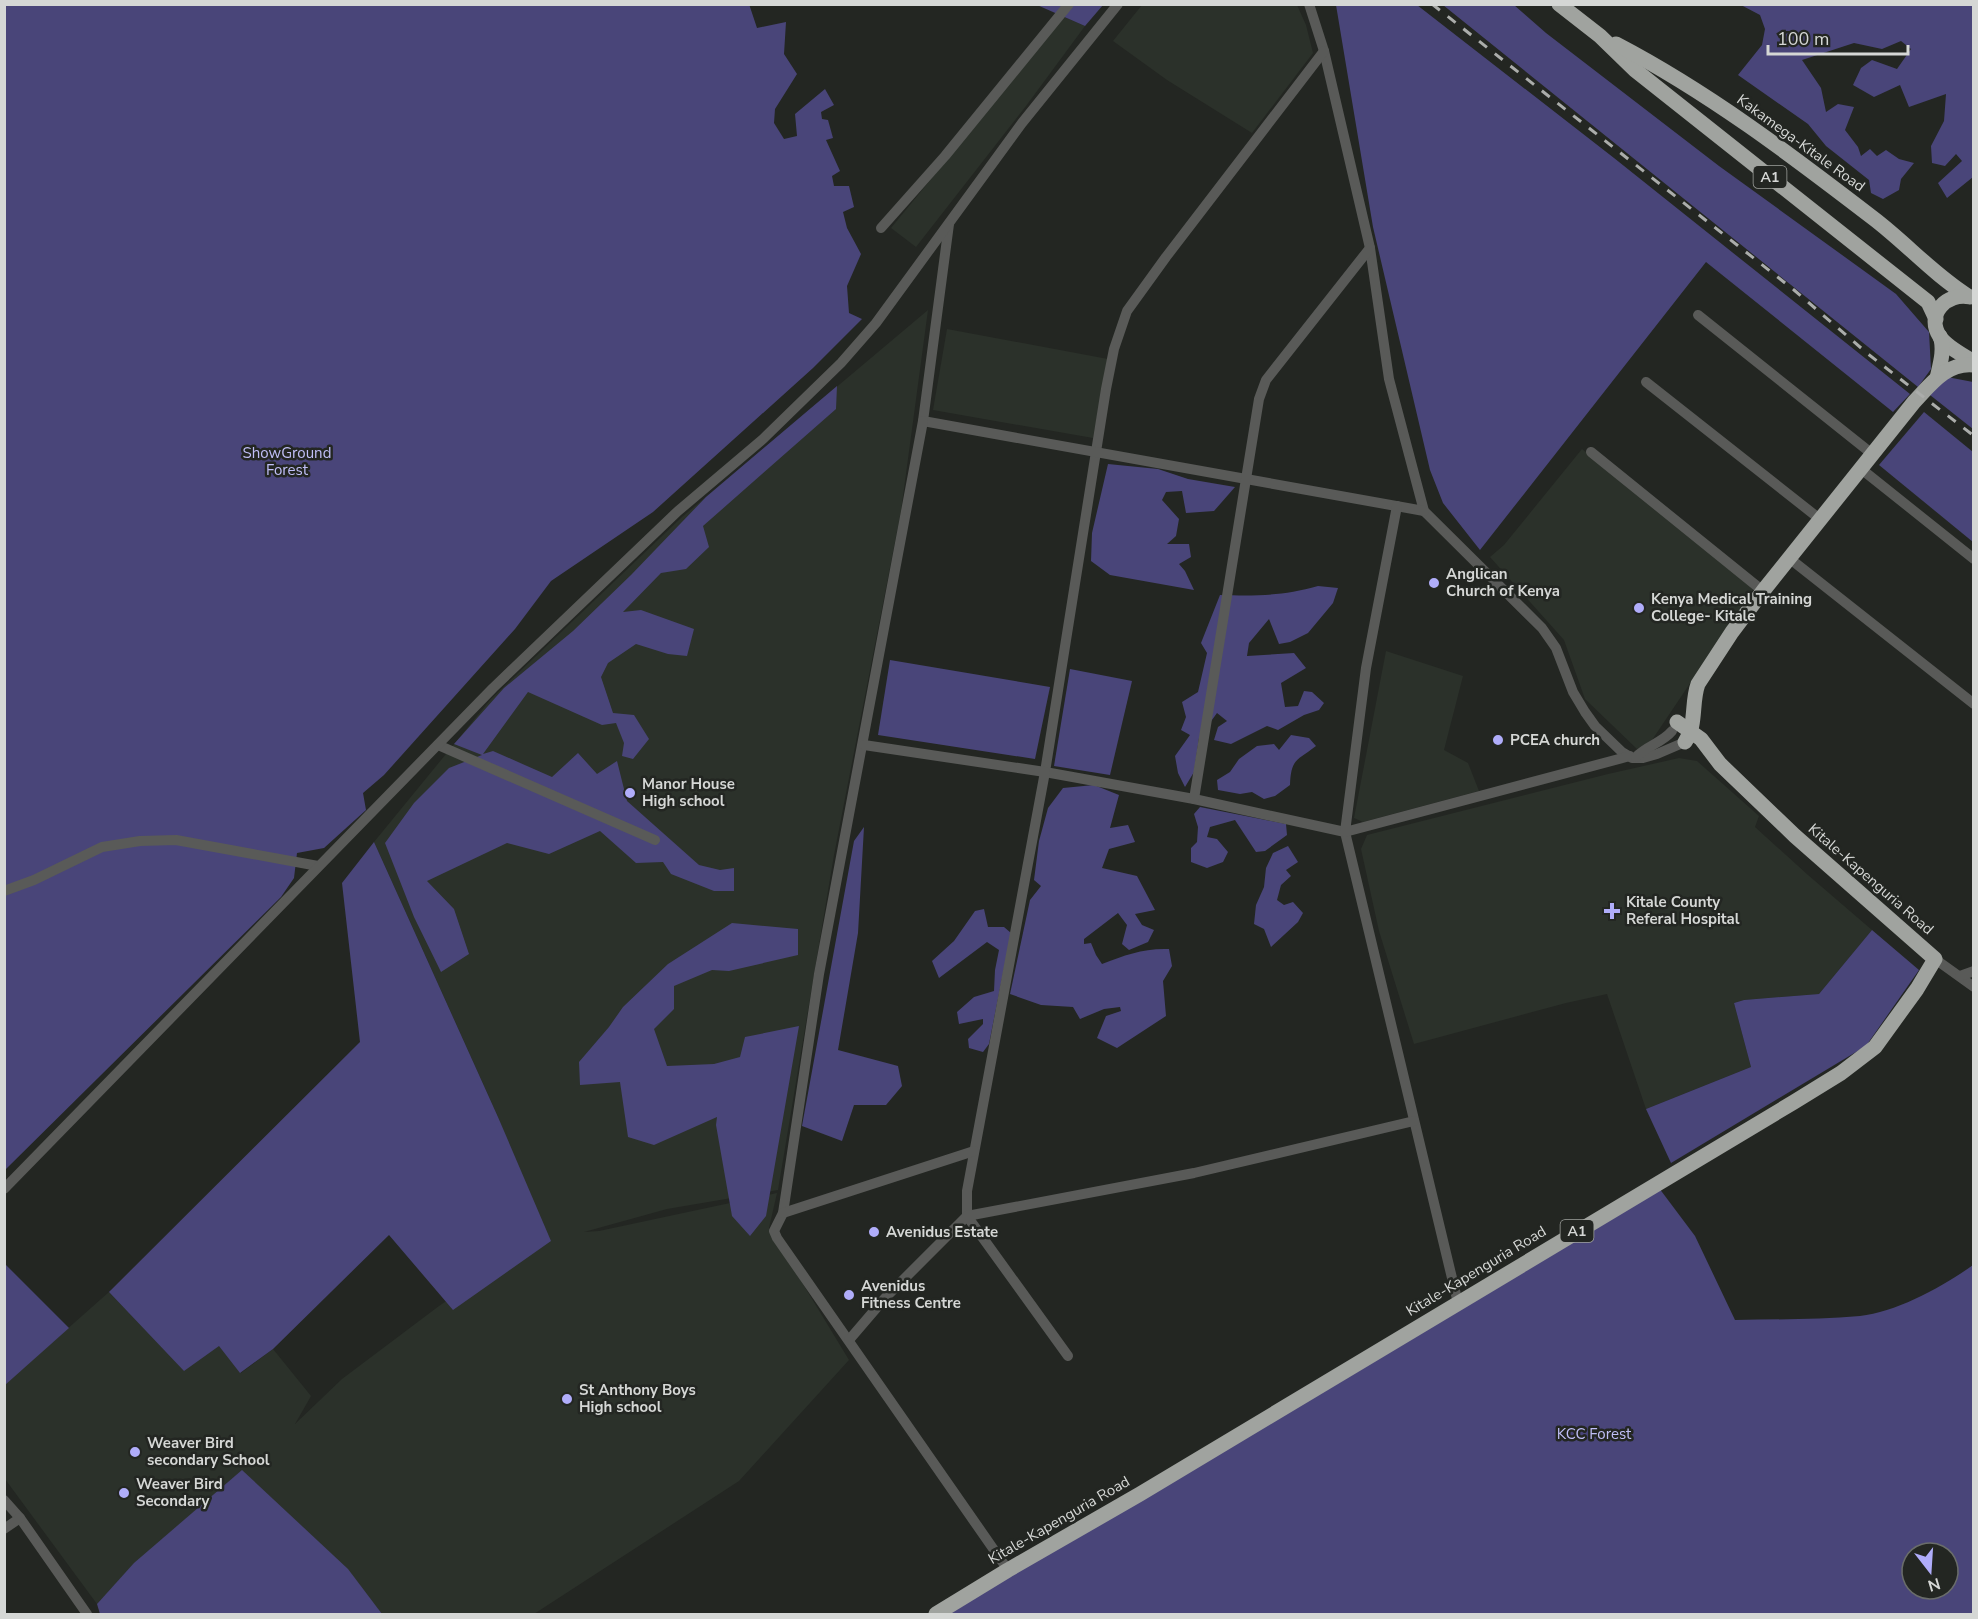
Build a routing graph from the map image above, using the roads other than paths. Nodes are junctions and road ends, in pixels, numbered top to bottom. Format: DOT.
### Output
graph roads {
  1 [pos="1069,4"];
  2 [pos="1118,4"];
  3 [pos="1309,4"];
  4 [pos="1559,4"];
  5 [pos="1600,36"];
  6 [pos="1324,51"];
  7 [pos="949,221"];
  8 [pos="881,228"];
  9 [pos="1370,248"];
  10 [pos="1971,297"];
  11 [pos="1698,315"];
  12 [pos="1936,319"];
  13 [pos="1940,336"];
  14 [pos="1974,364"];
  15 [pos="1937,378"];
  16 [pos="1646,382"];
  17 [pos="923,421"];
  18 [pos="1591,452"];
  19 [pos="1095,453"];
  20 [pos="1871,453"];
  21 [pos="1860,468"];
  22 [pos="1247,481"];
  23 [pos="1397,506"];
  24 [pos="1424,511"];
  25 [pos="1821,520"];
  26 [pos="1789,558"];
  27 [pos="1974,559"];
  28 [pos="1763,591"];
  29 [pos="1695,694"];
  30 [pos="1974,704"];
  31 [pos="1675,726"];
  32 [pos="1688,737"];
  33 [pos="438,745"];
  34 [pos="864,745"];
  35 [pos="1633,757"];
  36 [pos="1045,772"];
  37 [pos="1194,799"];
  38 [pos="1345,832"];
  39 [pos="655,840"];
  40 [pos="318,866"];
  41 [pos="4,891"];
  42 [pos="1935,959"];
  43 [pos="1974,971"];
  44 [pos="1960,976"];
  45 [pos="1974,987"];
  46 [pos="1414,1121"];
  47 [pos="974,1151"];
  48 [pos="4,1189"];
  49 [pos="783,1213"];
  50 [pos="967,1216"];
  51 [pos="1458,1303"];
  52 [pos="849,1340"];
  53 [pos="1068,1356"];
  54 [pos="4,1500"];
  55 [pos="20,1518"];
  56 [pos="4,1529"];
  57 [pos="1008,1570"];
  58 [pos="87,1614"];
  59 [pos="936,1614"];
  1 -- 8 [label="street"];
  2 -- 7 [label="street"];
  3 -- 6 [label="street"];
  4 -- 5 [label="highway, Kakamega-Kitale Road / A1"];
  5 -- 10 [label="highway, Kakamega-Kitale Road / A1"];
  5 -- 12 [label="highway, Kakamega-Kitale Road / A1"];
  6 -- 9 [label="street"];
  6 -- 19 [label="street"];
  7 -- 17 [label="street"];
  7 -- 33 [label="street"];
  9 -- 22 [label="street"];
  9 -- 24 [label="street"];
  10 -- 12 [label="highway, Kakamega-Kitale Road / A1"];
  11 -- 20 [label="street"];
  12 -- 13 [label="highway, Kakamega-Kitale Road / A1"];
  13 -- 14 [label="highway"];
  13 -- 15 [label="highway, A1"];
  14 -- 15 [label="highway"];
  15 -- 20 [label="highway"];
  16 -- 25 [label="street"];
  17 -- 19 [label="street"];
  17 -- 34 [label="street"];
  18 -- 28 [label="street"];
  19 -- 22 [label="street"];
  19 -- 36 [label="street"];
  20 -- 21 [label="highway"];
  21 -- 25 [label="highway"];
  21 -- 27 [label="street"];
  22 -- 23 [label="street"];
  22 -- 37 [label="street"];
  23 -- 24 [label="street"];
  23 -- 38 [label="street"];
  24 -- 35 [label="street"];
  25 -- 26 [label="highway"];
  26 -- 28 [label="highway"];
  26 -- 30 [label="street"];
  28 -- 29 [label="highway"];
  29 -- 31 [label="highway"];
  29 -- 32 [label="highway"];
  31 -- 32 [label="highway, Kitale-Kapenguria Road"];
  31 -- 35 [label="street"];
  32 -- 35 [label="street"];
  32 -- 42 [label="highway, Kitale-Kapenguria Road"];
  33 -- 39 [label="street"];
  33 -- 40 [label="street"];
  34 -- 36 [label="street"];
  34 -- 49 [label="street"];
  35 -- 38 [label="street"];
  36 -- 37 [label="street"];
  36 -- 47 [label="street"];
  37 -- 38 [label="street"];
  38 -- 46 [label="street"];
  40 -- 41 [label="street"];
  40 -- 48 [label="street"];
  42 -- 44 [label="street"];
  42 -- 51 [label="highway, Kitale-Kapenguria Road / A1"];
  43 -- 44 [label="street"];
  44 -- 45 [label="street"];
  46 -- 50 [label="street"];
  46 -- 51 [label="street"];
  47 -- 49 [label="street"];
  47 -- 50 [label="street"];
  49 -- 52 [label="street"];
  50 -- 52 [label="street"];
  50 -- 53 [label="street"];
  51 -- 57 [label="highway, Kitale-Kapenguria Road / A1"];
  52 -- 57 [label="street"];
  54 -- 55 [label="street"];
  55 -- 56 [label="street"];
  55 -- 58 [label="street"];
  57 -- 59 [label="highway, Kitale-Kapenguria Road / A1"];
}
